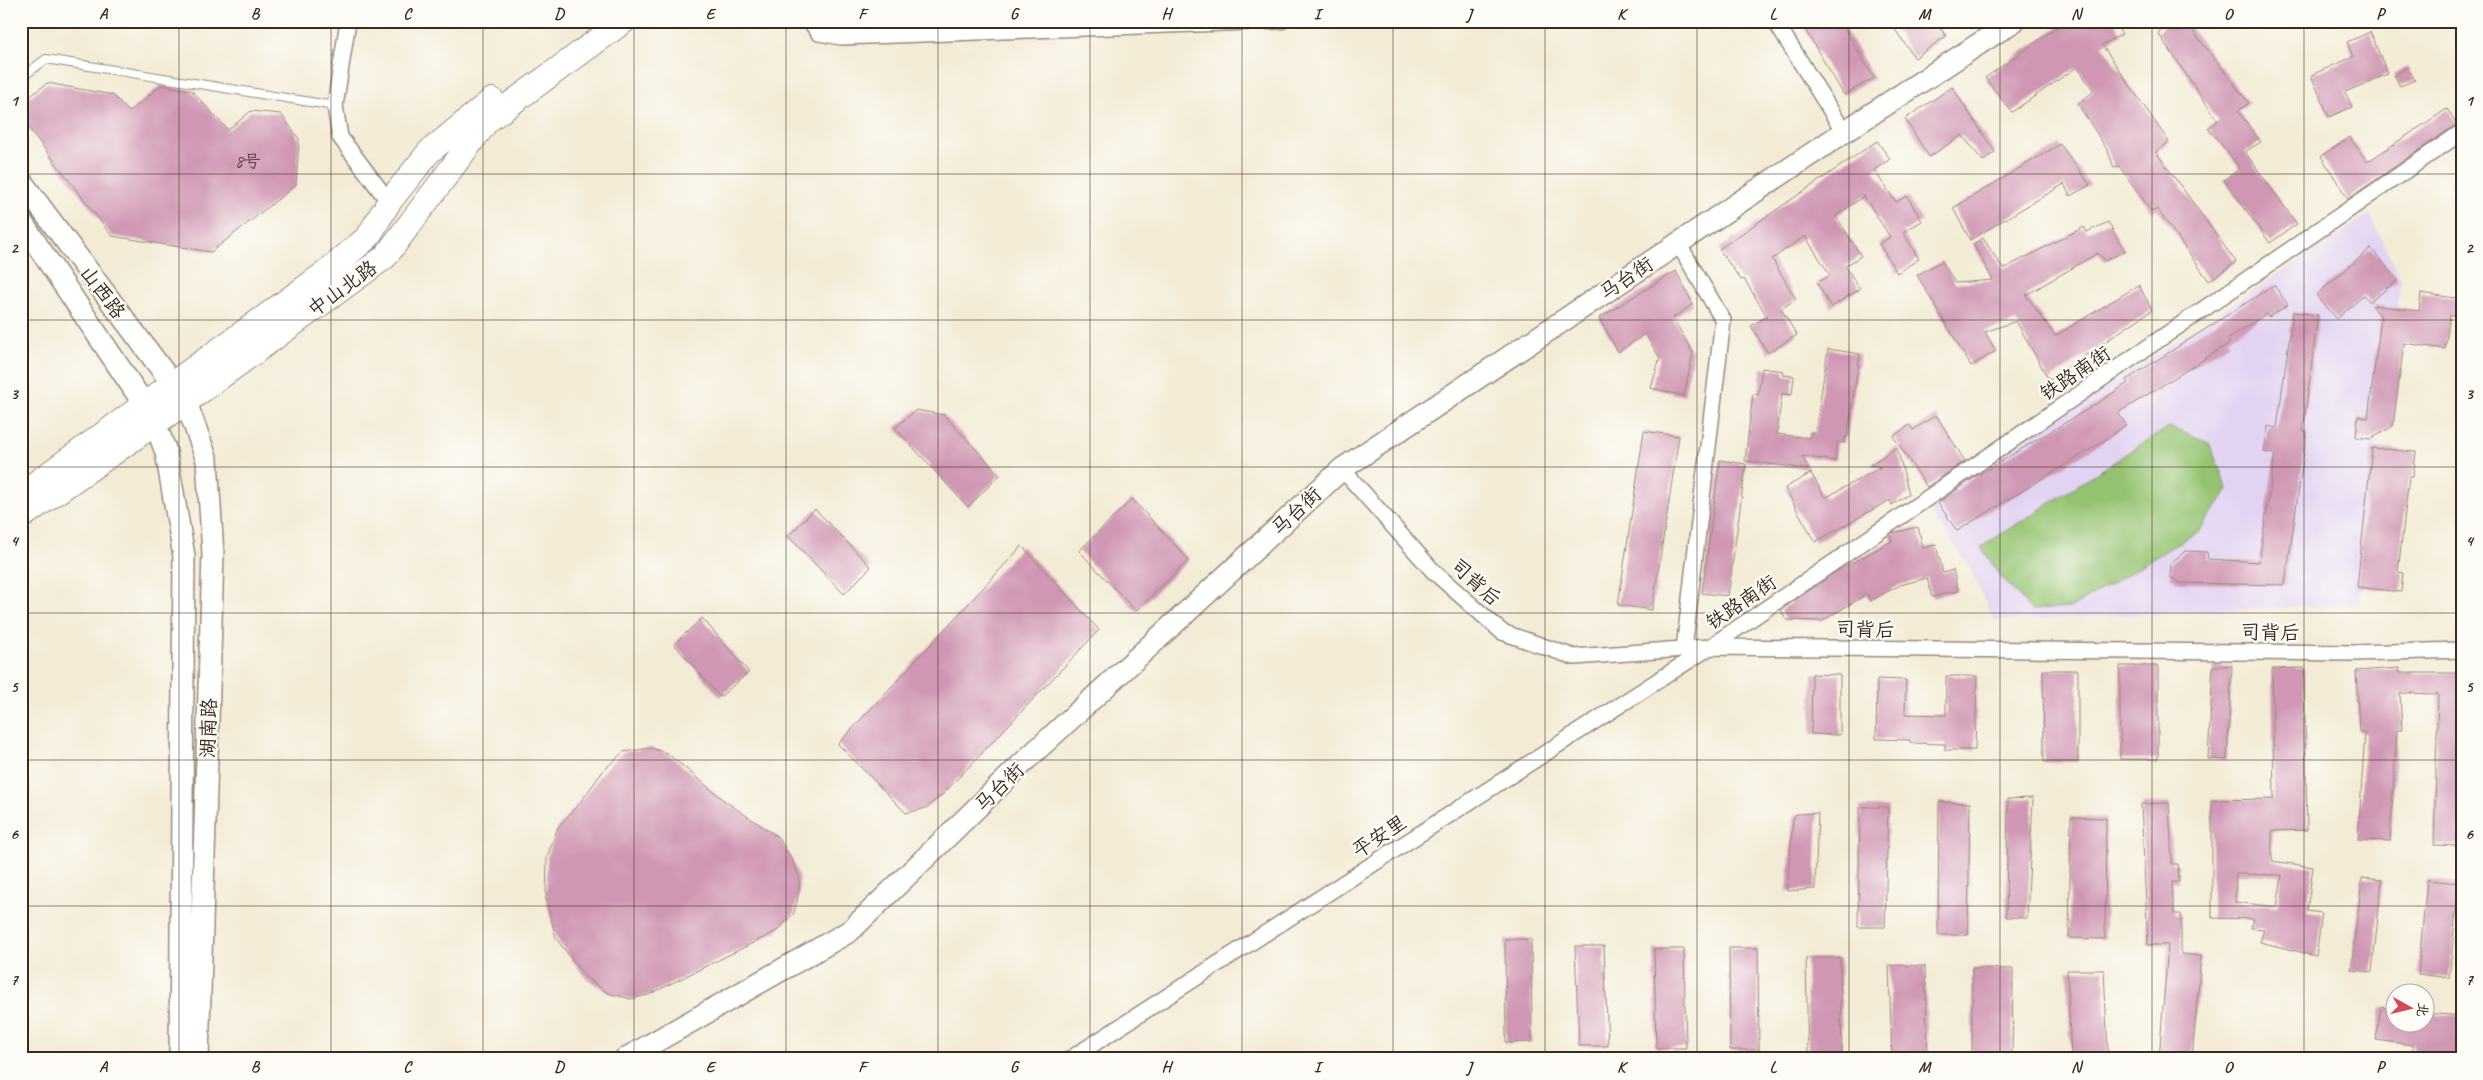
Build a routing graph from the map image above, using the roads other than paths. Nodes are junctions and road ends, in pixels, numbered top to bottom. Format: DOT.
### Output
graph roads {
  1 [pos="348,21"];
  2 [pos="600,21"];
  3 [pos="624,21"];
  4 [pos="810,21"];
  5 [pos="1281,21"];
  6 [pos="1775,21"];
  7 [pos="2014,21"];
  8 [pos="21,78"];
  9 [pos="335,106"];
  10 [pos="1844,132"];
  11 [pos="2462,132"];
  12 [pos="21,181"];
  13 [pos="389,202"];
  14 [pos="21,221"];
  15 [pos="1678,244"];
  16 [pos="179,393"];
  17 [pos="150,413"];
  18 [pos="1342,468"];
  19 [pos="21,494"];
  20 [pos="21,517"];
  21 [pos="1710,647"];
  22 [pos="1684,649"];
  23 [pos="2462,650"];
  24 [pos="180,1059"];
  25 [pos="198,1059"];
  26 [pos="625,1059"];
  27 [pos="1070,1059"];
  1 -- 9 [label="street"];
  2 -- 13 [label="main road, 中山北路"];
  3 -- 16 [label="main road, 中山北路"];
  4 -- 5 [label="street"];
  6 -- 10 [label="street"];
  7 -- 10 [label="main road, 马台街"];
  8 -- 9 [label="lane"];
  9 -- 13 [label="street"];
  10 -- 15 [label="main road, 马台街"];
  11 -- 21 [label="street, 铁路南街"];
  12 -- 16 [label="main road, 山西路"];
  13 -- 16 [label="main road, 中山北路"];
  14 -- 17 [label="main road, 山西路"];
  15 -- 18 [label="main road, 马台街"];
  15 -- 22 [label="street"];
  16 -- 17 [label="main road, 中山北路"];
  16 -- 25 [label="main road, 湖南路"];
  17 -- 19 [label="main road, 中山北路"];
  17 -- 20 [label="main road, 中山北路"];
  17 -- 24 [label="main road, 湖南路"];
  18 -- 22 [label="street, 司背后"];
  18 -- 26 [label="main road, 马台街"];
  21 -- 22 [label="street, 司背后"];
  21 -- 23 [label="street, 司背后"];
  21 -- 27 [label="street, 平安里"];
}
